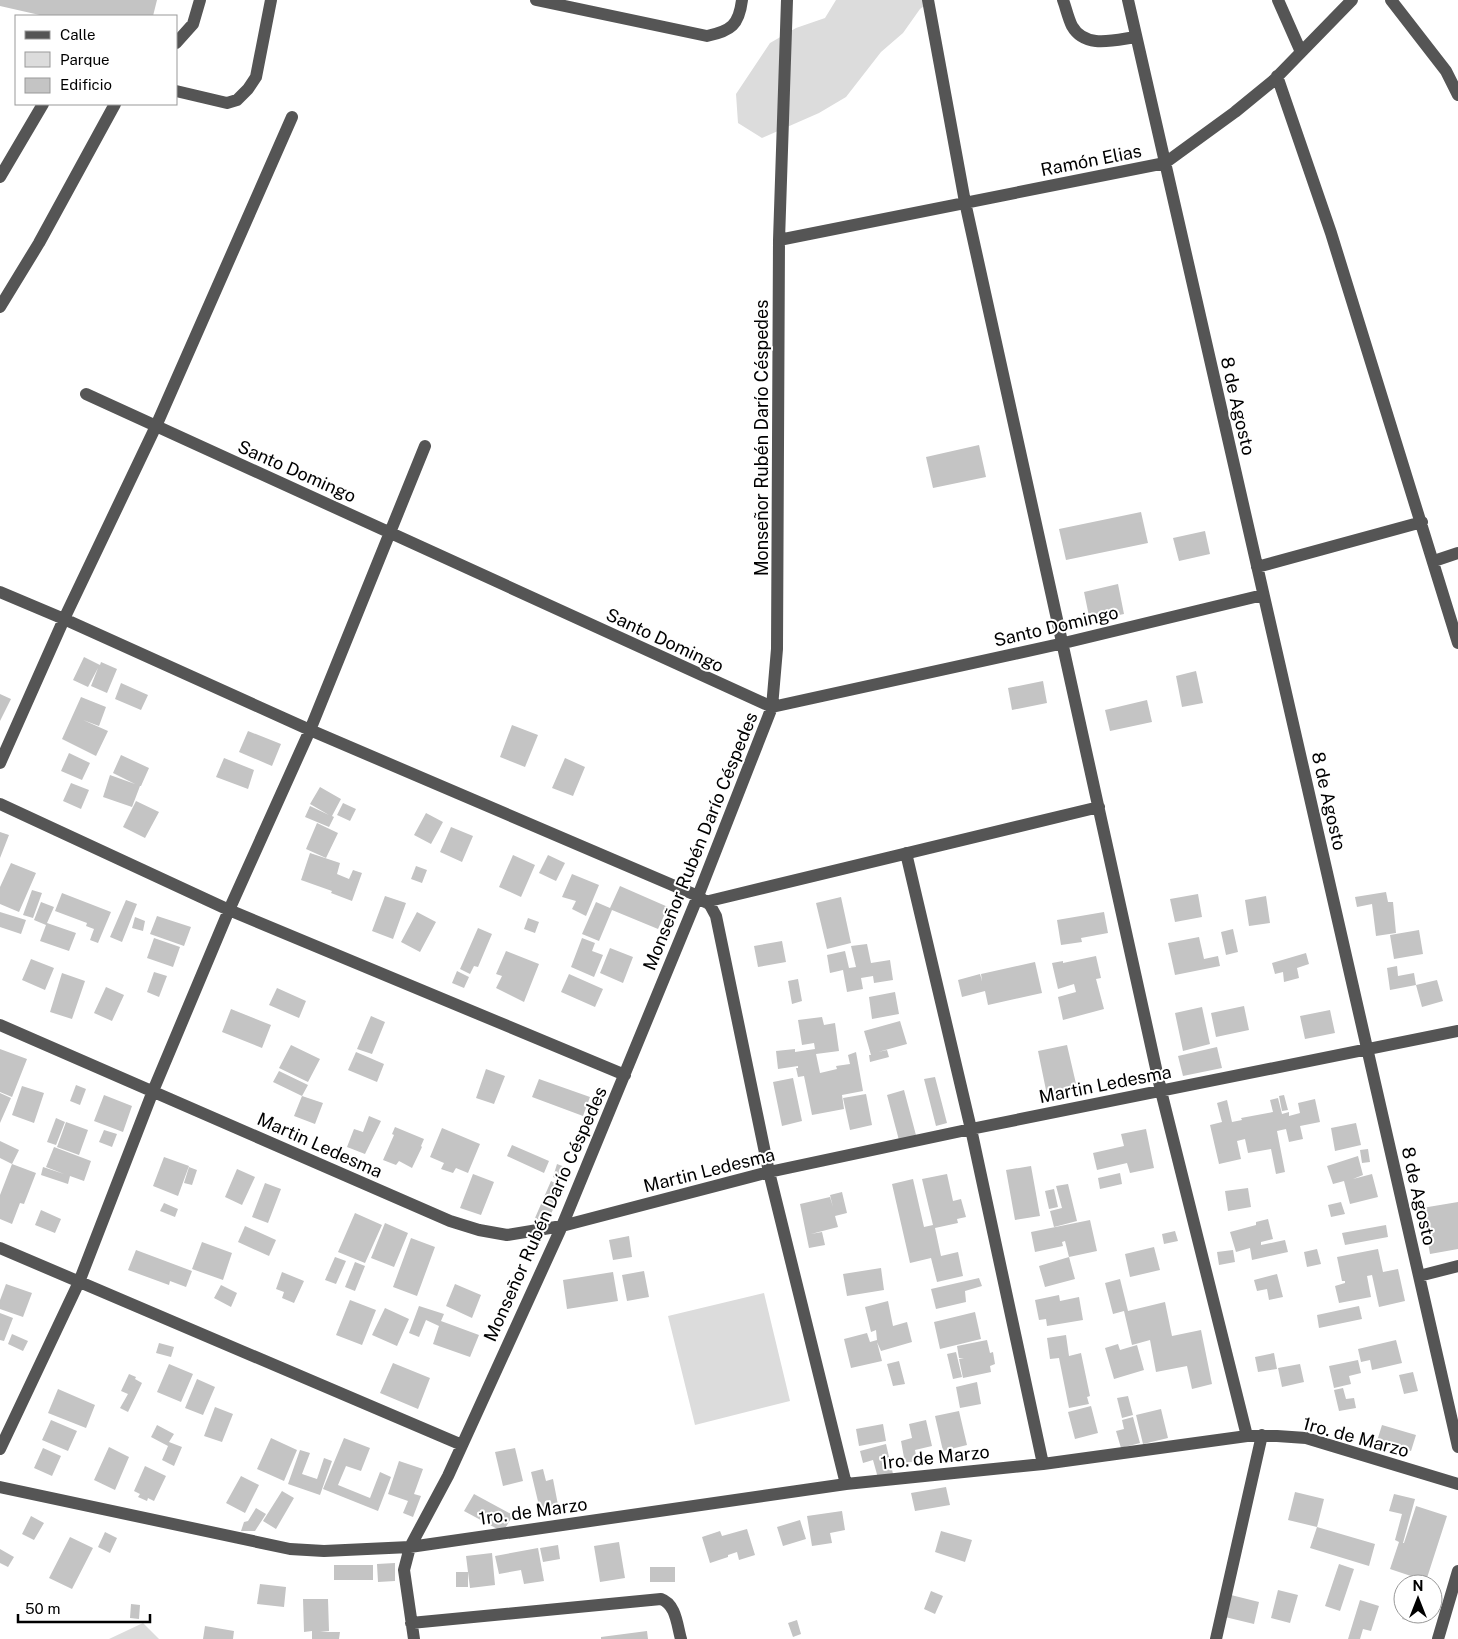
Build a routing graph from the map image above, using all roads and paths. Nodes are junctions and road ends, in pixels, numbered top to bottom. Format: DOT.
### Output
graph roads {
  1 [pos="200,0"];
  2 [pos="271,0"];
  3 [pos="536,0"];
  4 [pos="742,0"];
  5 [pos="787,0"];
  6 [pos="928,0"];
  7 [pos="1063,0"];
  8 [pos="1128,0"];
  9 [pos="1278,0"];
  10 [pos="1352,0"];
  11 [pos="1391,0"];
  12 [pos="1136,37"];
  13 [pos="178,40"];
  14 [pos="1301,52"];
  15 [pos="1277,76"];
  16 [pos="178,91"];
  17 [pos="1458,95"];
  18 [pos="42,105"];
  19 [pos="114,105"];
  20 [pos="292,117"];
  21 [pos="1165,163"];
  22 [pos="0,176"];
  23 [pos="965,202"];
  24 [pos="779,240"];
  25 [pos="0,307"];
  26 [pos="86,394"];
  27 [pos="156,426"];
  28 [pos="425,446"];
  29 [pos="1422,522"];
  30 [pos="391,533"];
  31 [pos="1458,553"];
  32 [pos="1434,561"];
  33 [pos="1257,567"];
  34 [pos="0,592"];
  35 [pos="1263,595"];
  36 [pos="64,619"];
  37 [pos="1458,642"];
  38 [pos="1064,643"];
  39 [pos="772,708"];
  40 [pos="310,730"];
  41 [pos="0,763"];
  42 [pos="0,804"];
  43 [pos="1099,807"];
  44 [pos="906,853"];
  45 [pos="702,899"];
  46 [pos="229,910"];
  47 [pos="0,1025"];
  48 [pos="1458,1031"];
  49 [pos="1368,1050"];
  50 [pos="625,1075"];
  51 [pos="153,1090"];
  52 [pos="1162,1091"];
  53 [pos="971,1129"];
  54 [pos="769,1172"];
  55 [pos="562,1226"];
  56 [pos="0,1248"];
  57 [pos="1458,1266"];
  58 [pos="1419,1276"];
  59 [pos="79,1282"];
  60 [pos="1247,1436"];
  61 [pos="1262,1436"];
  62 [pos="462,1445"];
  63 [pos="1458,1447"];
  64 [pos="0,1449"];
  65 [pos="1043,1464"];
  66 [pos="846,1484"];
  67 [pos="1458,1484"];
  68 [pos="0,1487"];
  69 [pos="410,1547"];
  70 [pos="1458,1571"];
  71 [pos="412,1623"];
  72 [pos="414,1639"];
  73 [pos="681,1639"];
  74 [pos="1216,1639"];
  75 [pos="1438,1639"];
  1 -- 13 [label="street"];
  2 -- 16 [label="street"];
  3 -- 4 [label="street"];
  5 -- 24 [label="street, Monseñor Rubén Darío Céspedes"];
  6 -- 23 [label="street"];
  7 -- 12 [label="street"];
  8 -- 12 [label="street, 8 de Agosto"];
  9 -- 14 [label="street"];
  10 -- 14 [label="street, Ramón Elias"];
  11 -- 17 [label="street"];
  12 -- 21 [label="street, 8 de Agosto"];
  14 -- 15 [label="street, Ramón Elias"];
  15 -- 21 [label="street, Ramón Elias"];
  15 -- 29 [label="street"];
  18 -- 22 [label="street"];
  19 -- 25 [label="street"];
  20 -- 27 [label="street"];
  21 -- 23 [label="street, Ramón Elias"];
  21 -- 33 [label="street, 8 de Agosto"];
  23 -- 24 [label="street, Ramón Elias"];
  23 -- 38 [label="street"];
  24 -- 39 [label="street, Monseñor Rubén Darío Céspedes"];
  26 -- 27 [label="street, Santo Domingo"];
  27 -- 30 [label="street, Santo Domingo"];
  27 -- 36 [label="street"];
  28 -- 30 [label="street"];
  29 -- 32 [label="street"];
  29 -- 33 [label="street"];
  30 -- 39 [label="street, Santo Domingo"];
  30 -- 40 [label="street"];
  31 -- 32 [label="street"];
  32 -- 37 [label="street"];
  33 -- 35 [label="street, 8 de Agosto"];
  34 -- 36 [label="street"];
  35 -- 38 [label="street, Santo Domingo"];
  35 -- 49 [label="street, 8 de Agosto"];
  36 -- 40 [label="street"];
  36 -- 41 [label="street"];
  38 -- 39 [label="street, Santo Domingo"];
  38 -- 43 [label="street"];
  39 -- 45 [label="street, Monseñor Rubén Darío Céspedes"];
  40 -- 45 [label="street"];
  40 -- 46 [label="street"];
  42 -- 46 [label="street"];
  43 -- 44 [label="street"];
  43 -- 52 [label="street"];
  44 -- 45 [label="street"];
  44 -- 53 [label="street"];
  45 -- 50 [label="street, Monseñor Rubén Darío Céspedes"];
  45 -- 54 [label="street"];
  46 -- 50 [label="street"];
  46 -- 51 [label="street"];
  47 -- 51 [label="street, Martin Ledesma"];
  48 -- 49 [label="street, Martin Ledesma"];
  49 -- 52 [label="street, Martin Ledesma"];
  49 -- 58 [label="street, 8 de Agosto"];
  50 -- 55 [label="street, Monseñor Rubén Darío Céspedes"];
  51 -- 55 [label="street, Martin Ledesma"];
  51 -- 59 [label="street"];
  52 -- 53 [label="street, Martin Ledesma"];
  52 -- 60 [label="street"];
  53 -- 54 [label="street, Martin Ledesma"];
  53 -- 65 [label="street"];
  54 -- 55 [label="street, Martin Ledesma"];
  54 -- 66 [label="street"];
  55 -- 62 [label="street, Monseñor Rubén Darío Céspedes"];
  56 -- 59 [label="street"];
  57 -- 58 [label="street"];
  58 -- 63 [label="street, 8 de Agosto"];
  59 -- 62 [label="street"];
  59 -- 64 [label="street"];
  60 -- 61 [label="street, 1ro. de Marzo"];
  60 -- 65 [label="street, 1ro. de Marzo"];
  61 -- 67 [label="street, 1ro. de Marzo"];
  61 -- 74 [label="street"];
  62 -- 69 [label="street, Monseñor Rubén Darío Céspedes"];
  65 -- 66 [label="street, 1ro. de Marzo"];
  66 -- 69 [label="street, 1ro. de Marzo"];
  68 -- 69 [label="street, 1ro. de Marzo"];
  69 -- 71 [label="street, Monseñor Rubén Darío Céspedes"];
  70 -- 75 [label="street"];
  71 -- 72 [label="street, Monseñor Rubén Darío Céspedes"];
  71 -- 73 [label="street"];
}
